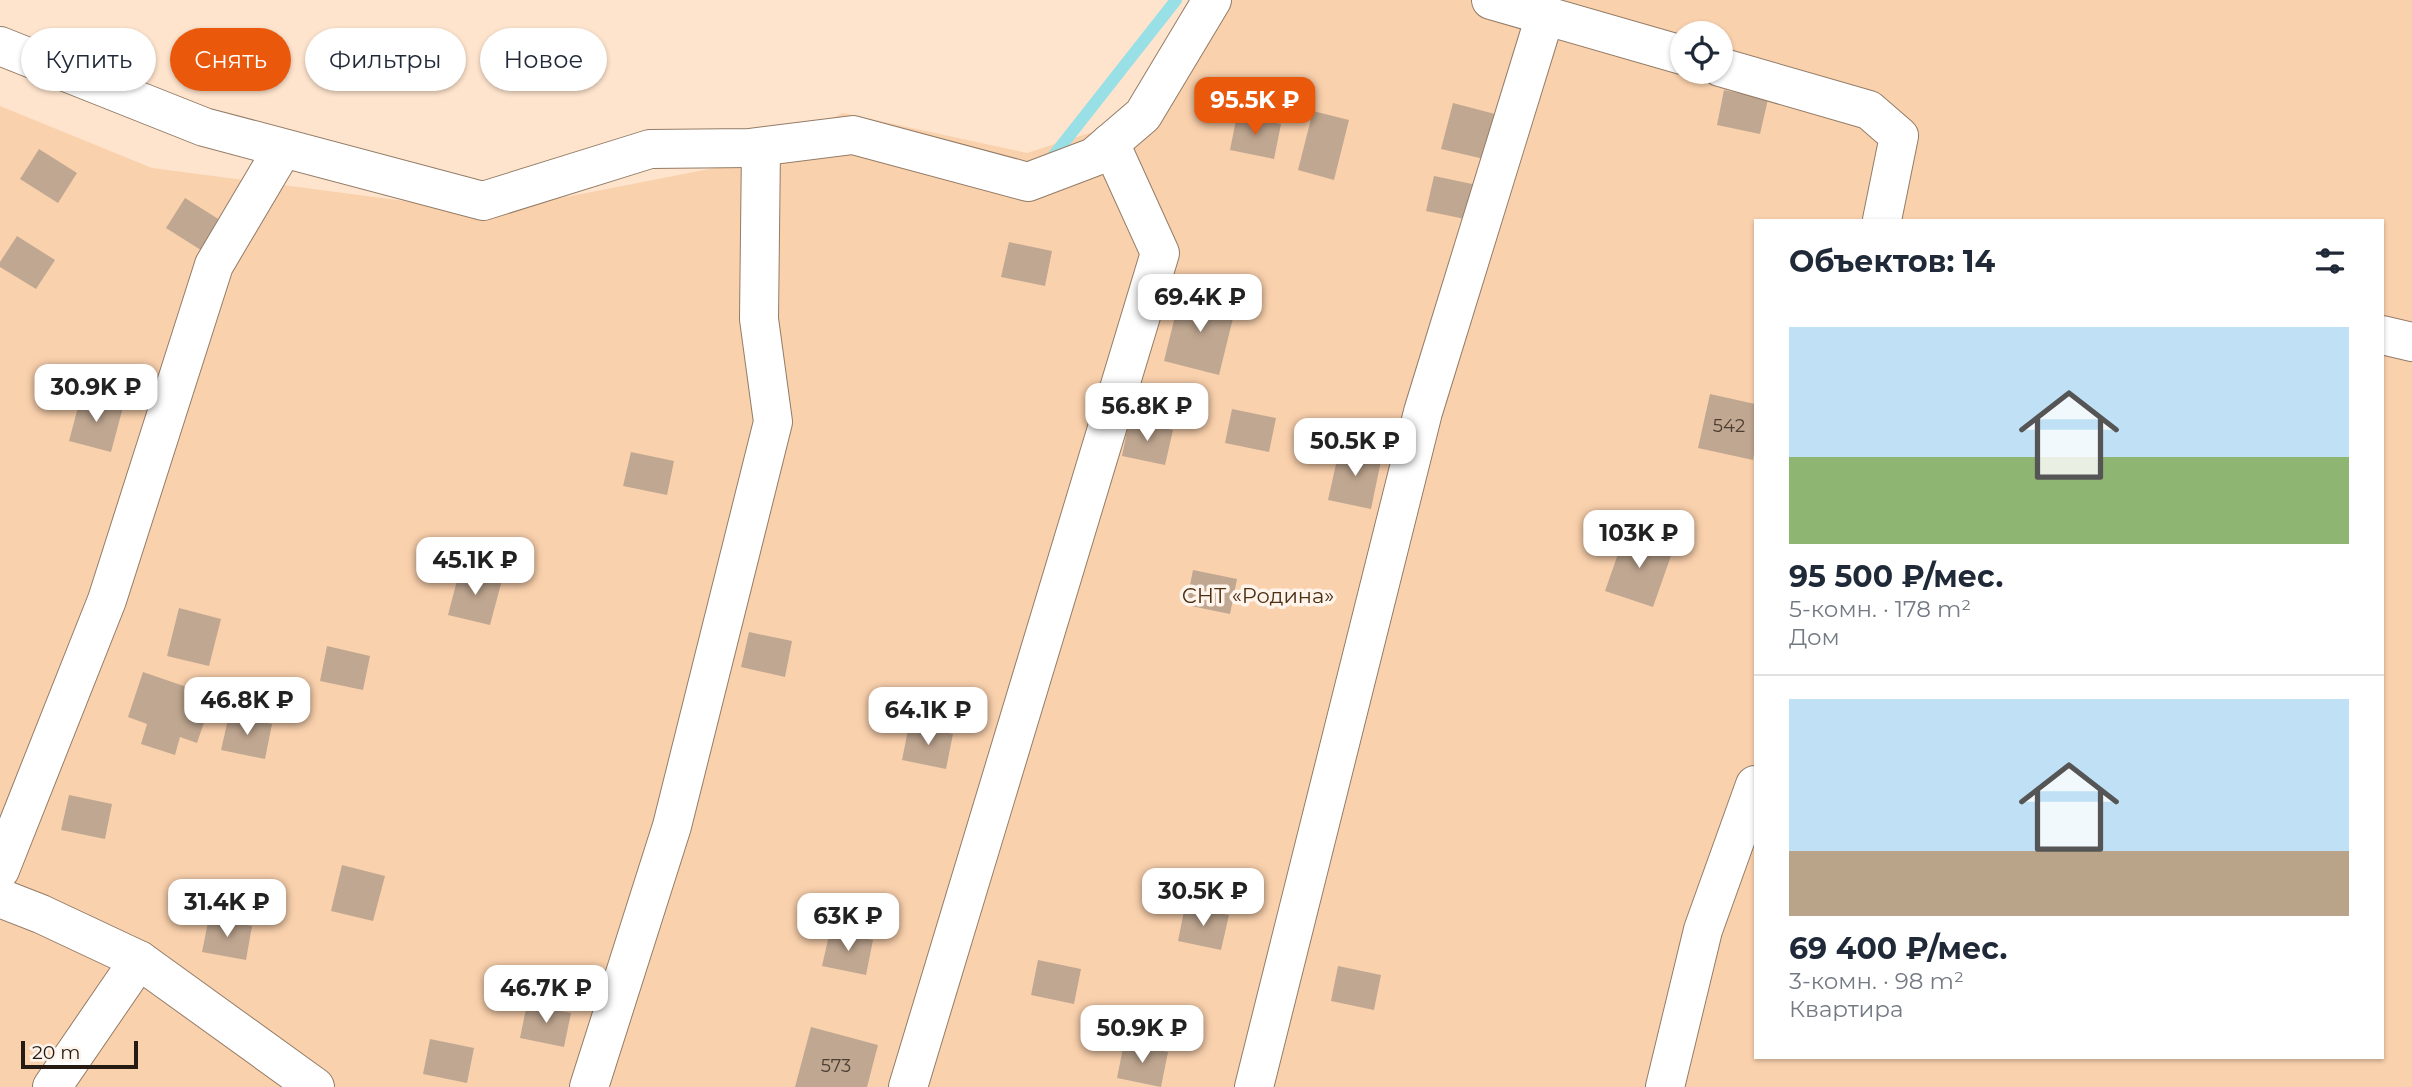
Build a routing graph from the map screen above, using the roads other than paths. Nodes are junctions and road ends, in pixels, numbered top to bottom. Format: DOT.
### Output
graph roads {
  1 [pos="1212,0"];
  2 [pos="1491,0"];
  3 [pos="1545,16"];
  4 [pos="0,46"];
  5 [pos="1670,52"];
  6 [pos="1733,70"];
  7 [pos="1110,143"];
  8 [pos="761,147"];
  9 [pos="282,149"];
  10 [pos="1883,219"];
  11 [pos="2384,335"];
  12 [pos="2412,342"];
  13 [pos="1754,788"];
  14 [pos="0,870"];
  15 [pos="0,898"];
  16 [pos="139,960"];
  17 [pos="52,1087"];
  18 [pos="315,1087"];
  19 [pos="589,1087"];
  20 [pos="908,1087"];
  21 [pos="1254,1087"];
  22 [pos="1665,1087"];
  1 -- 7 [label="lane"];
  2 -- 3 [label="lane"];
  3 -- 5 [label="lane"];
  3 -- 21 [label="lane"];
  4 -- 9 [label="lane"];
  6 -- 10 [label="lane"];
  7 -- 8 [label="lane"];
  7 -- 20 [label="lane"];
  8 -- 9 [label="lane"];
  8 -- 19 [label="lane"];
  9 -- 14 [label="lane"];
  11 -- 12 [label="lane"];
  13 -- 22 [label="lane"];
  15 -- 16 [label="lane"];
  16 -- 17 [label="lane"];
  16 -- 18 [label="lane"];
}
